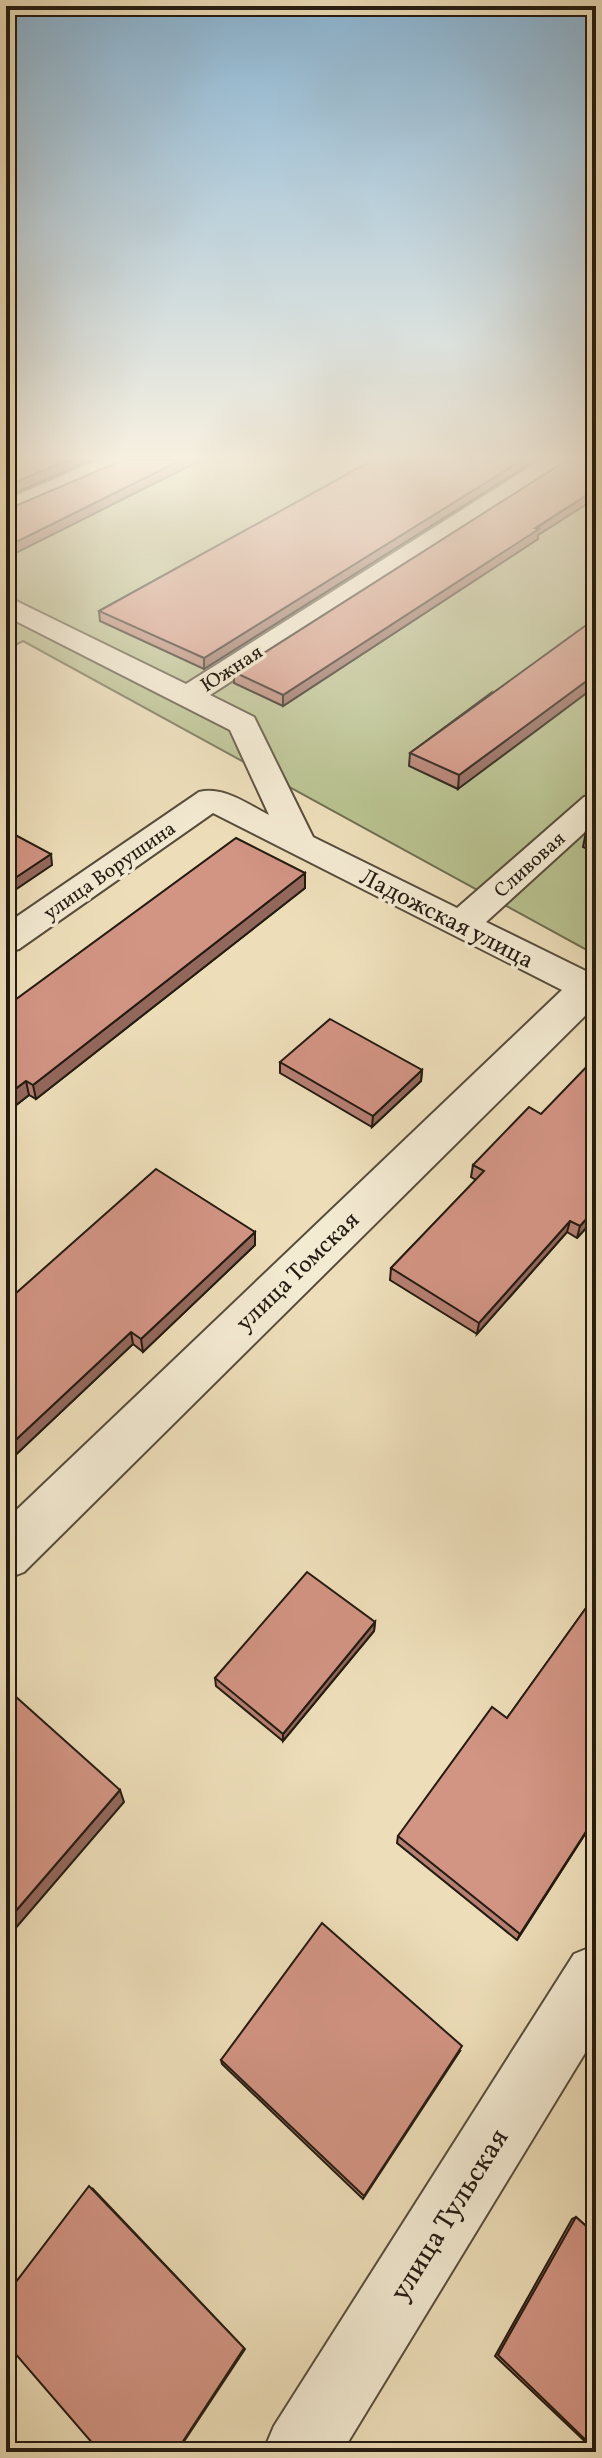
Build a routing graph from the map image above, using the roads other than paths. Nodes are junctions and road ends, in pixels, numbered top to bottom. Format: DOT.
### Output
graph roads {
  1 [pos="378,575"];
  2 [pos="6,605"];
  3 [pos="188,696"];
  4 [pos="211,799"];
  5 [pos="596,804"];
  6 [pos="299,843"];
  7 [pos="461,924"];
  8 [pos="6,941"];
  9 [pos="592,990"];
  10 [pos="6,1555"];
  11 [pos="596,1976"];
  12 [pos="300,2452"];
  1 -- 3 [label="street, Южная"];
  2 -- 3 [label="street"];
  3 -- 6 [label="street"];
  4 -- 6 [label="street, Ладожская улица"];
  4 -- 8 [label="street, улица Ворушина"];
  5 -- 7 [label="street, Сливовая"];
  6 -- 7 [label="street, Ладожская улица"];
  7 -- 9 [label="street, Ладожская улица"];
  9 -- 10 [label="street, улица Томская"];
  11 -- 12 [label="street, улица Тульская"];
}
